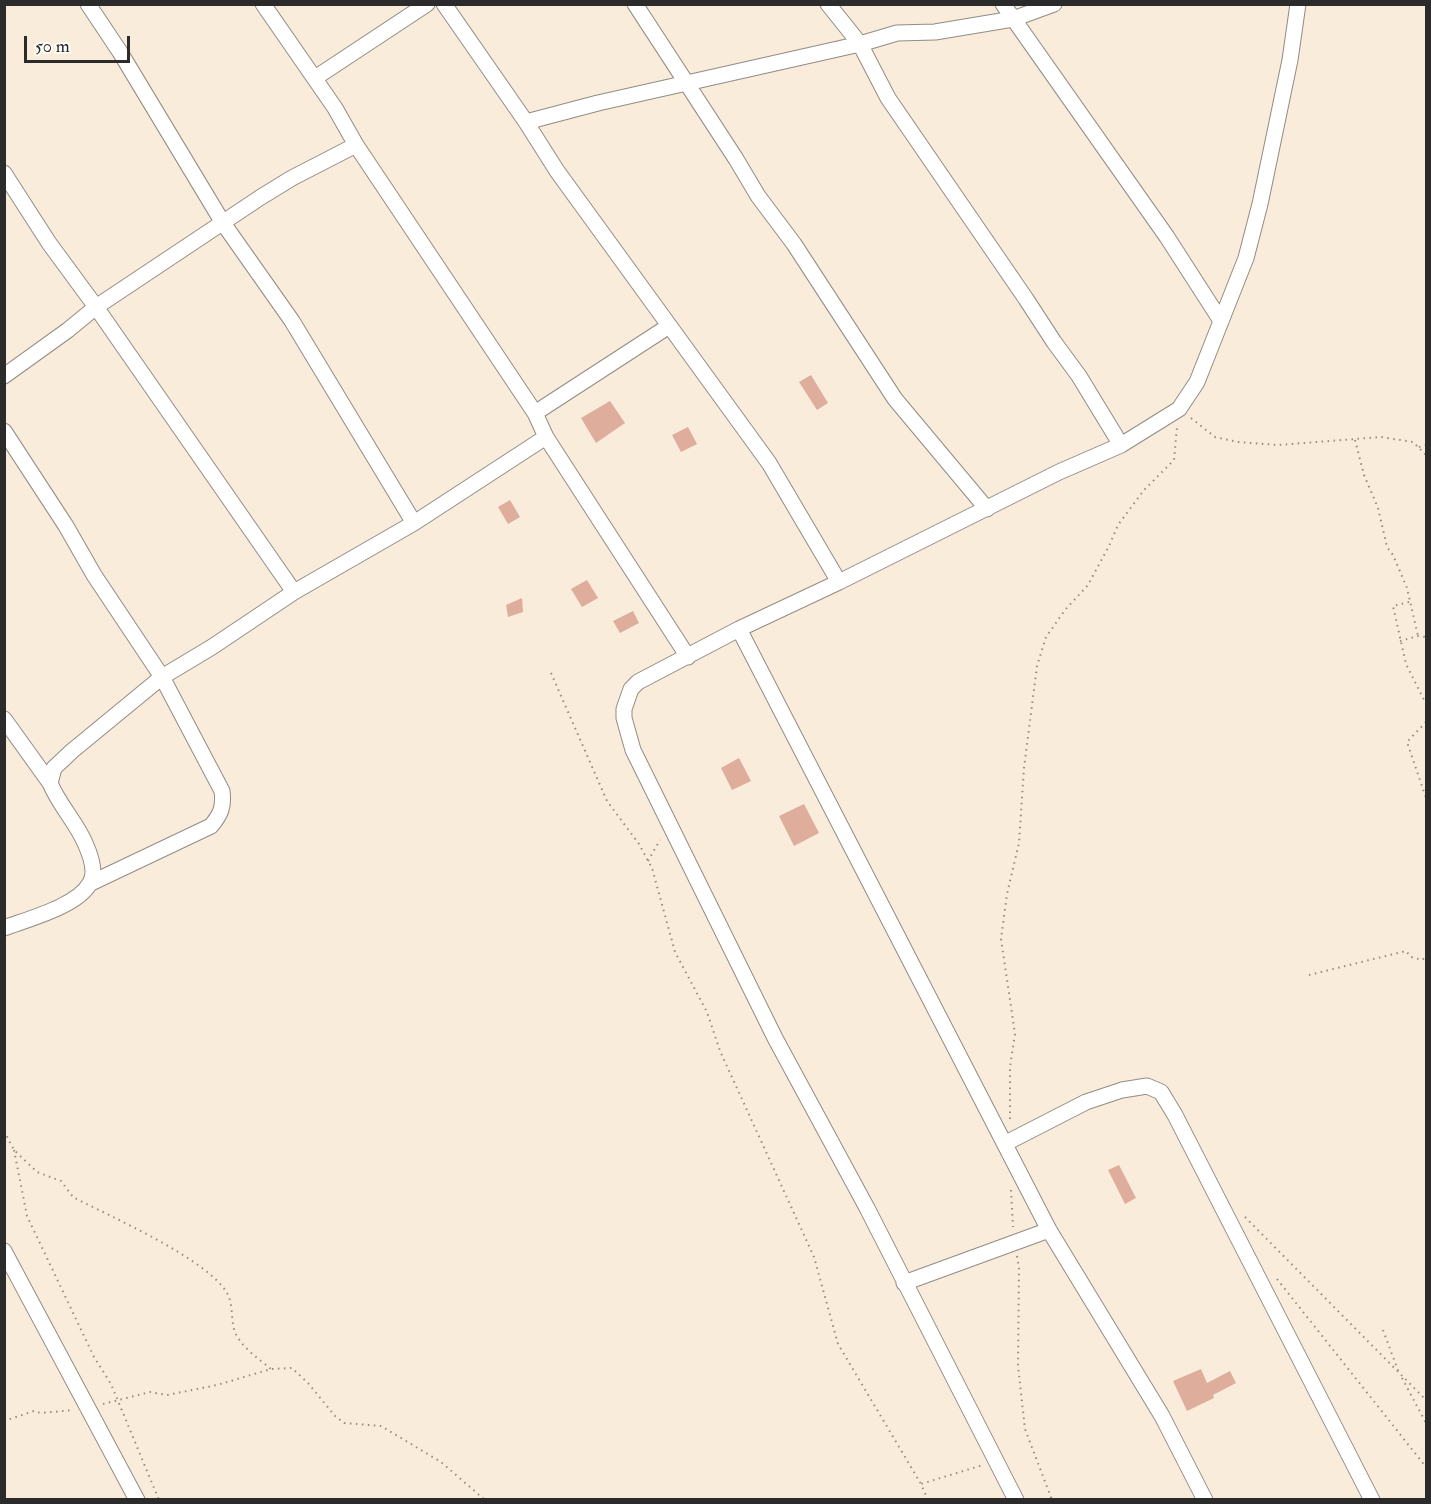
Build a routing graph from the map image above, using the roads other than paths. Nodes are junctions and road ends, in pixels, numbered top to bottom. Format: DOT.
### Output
graph roads {
  1 [pos="88,4"];
  2 [pos="263,4"];
  3 [pos="427,4"];
  4 [pos="444,4"];
  5 [pos="635,4"];
  6 [pos="828,4"];
  7 [pos="1003,4"];
  8 [pos="1054,4"];
  9 [pos="1298,4"];
  10 [pos="1012,19"];
  11 [pos="860,44"];
  12 [pos="315,78"];
  13 [pos="686,83"];
  14 [pos="526,122"];
  15 [pos="356,145"];
  16 [pos="4,173"];
  17 [pos="223,223"];
  18 [pos="96,307"];
  19 [pos="1221,321"];
  20 [pos="669,326"];
  21 [pos="4,376"];
  22 [pos="535,413"];
  23 [pos="4,431"];
  24 [pos="546,437"];
  25 [pos="1121,445"];
  26 [pos="987,509"];
  27 [pos="414,523"];
  28 [pos="839,582"];
  29 [pos="294,592"];
  30 [pos="739,629"];
  31 [pos="688,657"];
  32 [pos="162,677"];
  33 [pos="4,719"];
  34 [pos="51,783"];
  35 [pos="91,882"];
  36 [pos="4,928"];
  37 [pos="1006,1143"];
  38 [pos="1049,1230"];
  39 [pos="4,1251"];
  40 [pos="904,1283"];
  41 [pos="137,1500"];
  42 [pos="1016,1500"];
  43 [pos="1205,1500"];
  44 [pos="1372,1500"];
  1 -- 17 [label="street"];
  2 -- 12 [label="street"];
  3 -- 12 [label="street"];
  4 -- 14 [label="street"];
  5 -- 13 [label="street"];
  6 -- 11 [label="street"];
  7 -- 10 [label="street"];
  8 -- 10 [label="street"];
  9 -- 19 [label="street"];
  10 -- 11 [label="street"];
  10 -- 19 [label="street"];
  11 -- 13 [label="street"];
  11 -- 25 [label="street"];
  12 -- 15 [label="street"];
  13 -- 14 [label="street"];
  13 -- 26 [label="street"];
  14 -- 20 [label="street"];
  15 -- 17 [label="street"];
  15 -- 22 [label="street"];
  16 -- 18 [label="street"];
  17 -- 18 [label="street"];
  17 -- 27 [label="street"];
  18 -- 21 [label="street"];
  18 -- 29 [label="street"];
  19 -- 25 [label="street"];
  20 -- 22 [label="street"];
  20 -- 28 [label="street"];
  22 -- 24 [label="street"];
  23 -- 32 [label="street"];
  24 -- 27 [label="street"];
  24 -- 31 [label="street"];
  25 -- 26 [label="street"];
  26 -- 28 [label="street"];
  27 -- 29 [label="street"];
  28 -- 30 [label="street"];
  29 -- 32 [label="street"];
  30 -- 31 [label="street"];
  30 -- 37 [label="street"];
  31 -- 40 [label="street"];
  32 -- 34 [label="street"];
  32 -- 35 [label="street"];
  33 -- 34 [label="street"];
  34 -- 35 [label="street"];
  35 -- 36 [label="street"];
  37 -- 38 [label="street"];
  37 -- 44 [label="street"];
  38 -- 40 [label="street"];
  38 -- 43 [label="street"];
  39 -- 41 [label="street"];
  40 -- 42 [label="street"];
}
